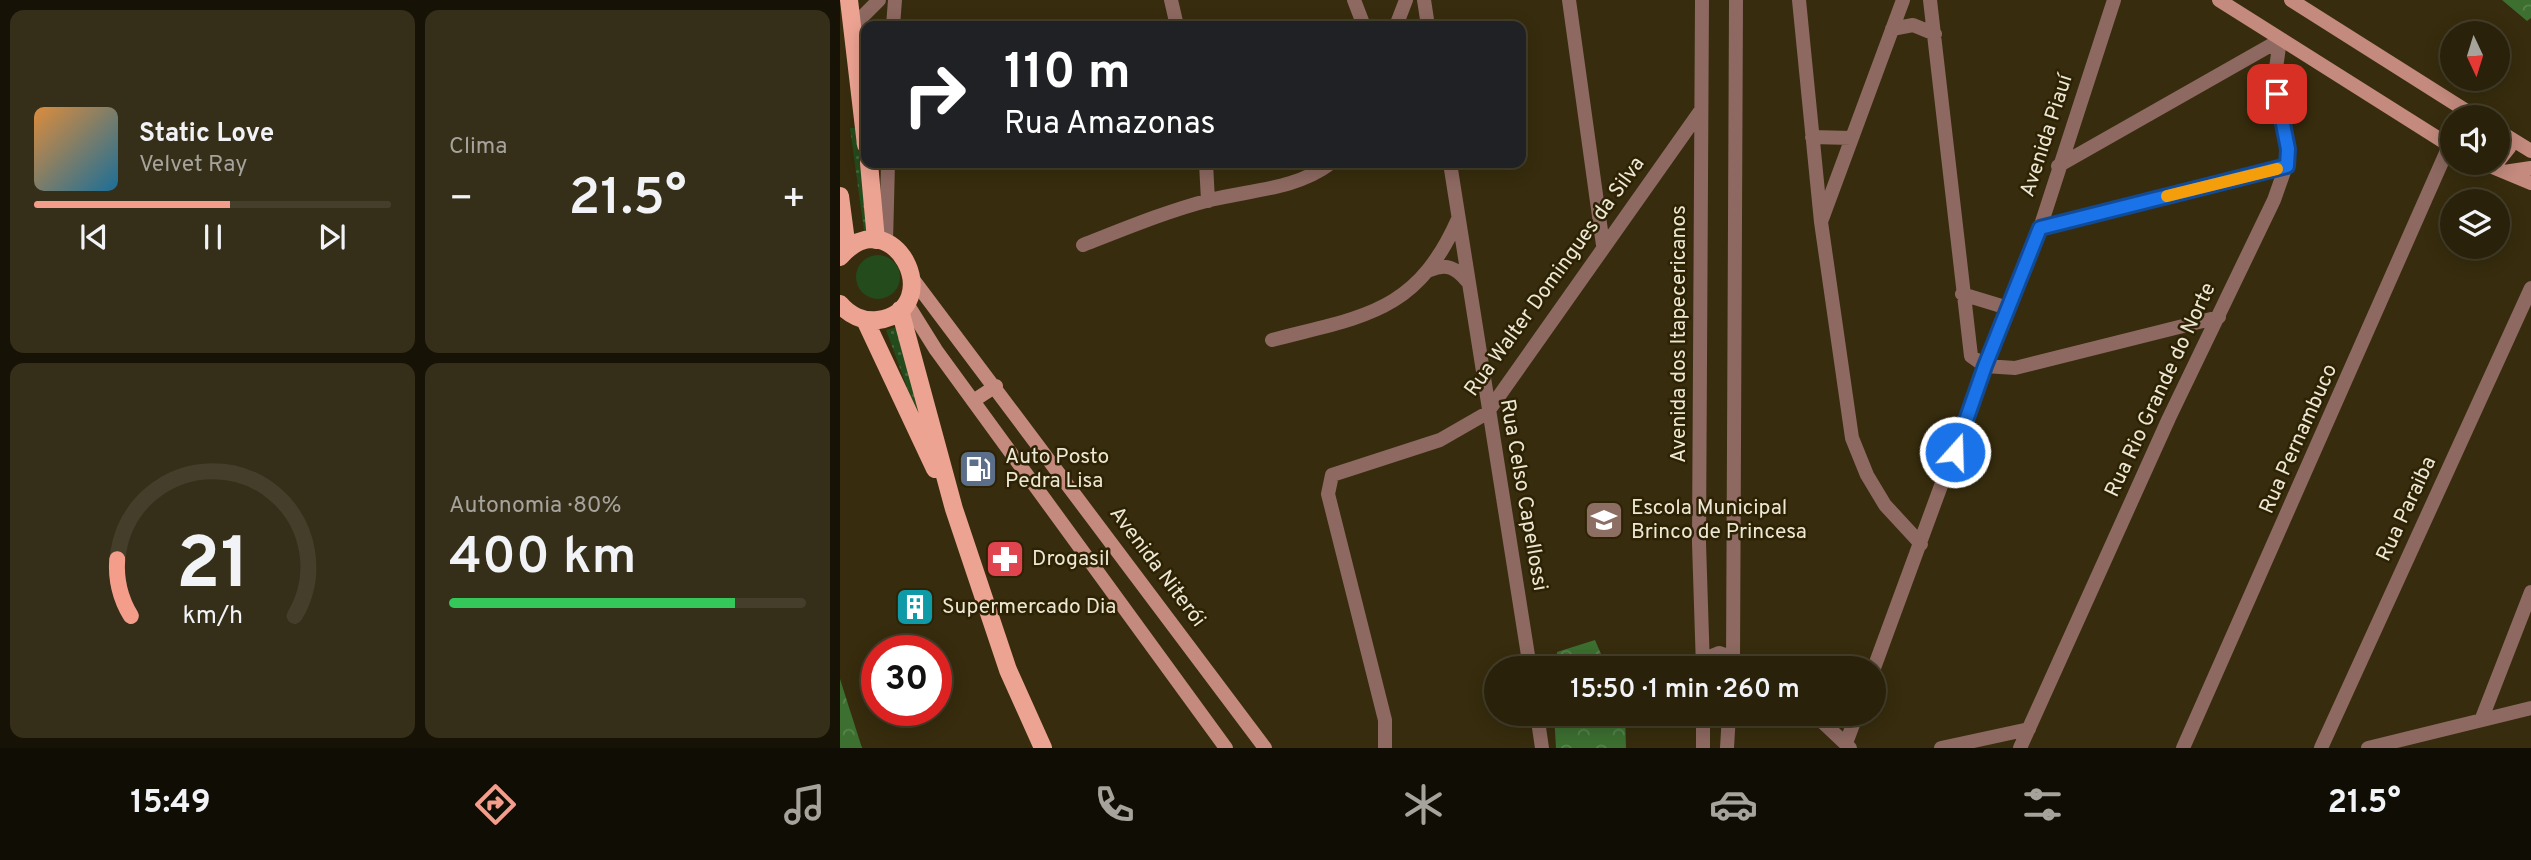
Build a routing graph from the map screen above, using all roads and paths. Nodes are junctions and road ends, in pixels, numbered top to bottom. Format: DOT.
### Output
graph roads {
  1 [pos="879,0"];
  2 [pos="895,0"];
  3 [pos="1171,0"];
  4 [pos="1354,0"];
  5 [pos="1406,0"];
  6 [pos="1424,0"];
  7 [pos="1569,0"];
  8 [pos="1702,0"];
  9 [pos="1735,0"];
  10 [pos="1799,0"];
  11 [pos="1903,0"];
  12 [pos="1930,0"];
  13 [pos="2219,0"];
  14 [pos="2291,0"];
  15 [pos="2115,3"];
  16 [pos="849,16"];
  17 [pos="893,21"];
  18 [pos="1176,21"];
  19 [pos="1362,21"];
  20 [pos="1398,21"];
  21 [pos="1427,21"];
  22 [pos="1892,29"];
  23 [pos="1935,34"];
  24 [pos="2280,40"];
  25 [pos="2457,105"];
  26 [pos="861,107"];
  27 [pos="1701,110"];
  28 [pos="1812,137"];
  29 [pos="1851,138"];
  30 [pos="2440,141"];
  31 [pos="2058,166"];
  32 [pos="2287,166"];
  33 [pos="2510,166"];
  34 [pos="870,168"];
  35 [pos="888,168"];
  36 [pos="1206,168"];
  37 [pos="1324,168"];
  38 [pos="1451,168"];
  39 [pos="2531,168"];
  40 [pos="2440,170"];
  41 [pos="2510,173"];
  42 [pos="2531,183"];
  43 [pos="840,196"];
  44 [pos="1208,201"];
  45 [pos="1458,218"];
  46 [pos="1821,222"];
  47 [pos="2040,228"];
  48 [pos="881,242"];
  49 [pos="1083,245"];
  50 [pos="1603,245"];
  51 [pos="843,253"];
  52 [pos="1430,270"];
  53 [pos="912,278"];
  54 [pos="1468,282"];
  55 [pos="2531,288"];
  56 [pos="1962,294"];
  57 [pos="903,306"];
  58 [pos="840,307"];
  59 [pos="2008,308"];
  60 [pos="2219,317"];
  61 [pos="865,320"];
  62 [pos="1272,340"];
  63 [pos="1985,366"];
  64 [pos="996,386"];
  65 [pos="973,401"];
  66 [pos="1487,413"];
  67 [pos="954,509"];
  68 [pos="1921,544"];
  69 [pos="2531,592"];
  70 [pos="1528,656"];
  71 [pos="1703,656"];
  72 [pos="1710,656"];
  73 [pos="1728,656"];
  74 [pos="1733,656"];
  75 [pos="1879,656"];
  76 [pos="2531,708"];
  77 [pos="2482,718"];
  78 [pos="1539,726"];
  79 [pos="1703,726"];
  80 [pos="1728,726"];
  81 [pos="1827,726"];
  82 [pos="1854,726"];
  83 [pos="1035,729"];
  84 [pos="2029,729"];
  85 [pos="1848,746"];
  86 [pos="1043,748"];
  87 [pos="1050,748"];
  88 [pos="1226,748"];
  89 [pos="1265,748"];
  90 [pos="1385,748"];
  91 [pos="1542,748"];
  92 [pos="1703,748"];
  93 [pos="1727,748"];
  94 [pos="1941,748"];
  95 [pos="2020,748"];
  96 [pos="2183,748"];
  97 [pos="2321,748"];
  98 [pos="2368,748"];
  1 -- 16 [label="street"];
  2 -- 17 [label="street"];
  3 -- 18 [label="street"];
  4 -- 19 [label="street"];
  5 -- 20 [label="street"];
  6 -- 21 [label="street"];
  7 -- 50 [label="street"];
  8 -- 27 [label="street, Avenida dos Itapecericanos"];
  9 -- 74 [label="street"];
  10 -- 28 [label="street"];
  11 -- 22 [label="street"];
  12 -- 23 [label="street"];
  13 -- 24 [label="main road"];
  14 -- 25 [label="main road"];
  15 -- 31 [label="street, Avenida Piauí"];
  16 -- 26 [label="main road"];
  22 -- 23 [label="street"];
  22 -- 29 [label="street"];
  23 -- 56 [label="street"];
  24 -- 30 [label="main road"];
  24 -- 31 [label="street"];
  24 -- 32 [label="street, Rua Rio Grande do Norte"];
  27 -- 50 [label="street, Rua Walter Domingues da Silva"];
  27 -- 71 [label="street, Avenida dos Itapecericanos"];
  28 -- 29 [label="street"];
  28 -- 46 [label="street"];
  29 -- 46 [label="street"];
  31 -- 47 [label="street, Avenida Piauí"];
  32 -- 47 [label="street"];
  32 -- 60 [label="street, Rua Rio Grande do Norte"];
  33 -- 39 [label="main road"];
  34 -- 48 [label="main road"];
  35 -- 48 [label="street"];
  36 -- 44 [label="street"];
  37 -- 44 [label="street"];
  38 -- 45 [label="street, Rua Celso Capellossi"];
  40 -- 96 [label="street, Rua Pernambuco"];
  41 -- 42 [label="main road"];
  43 -- 51 [label="main road"];
  44 -- 49 [label="street"];
  45 -- 52 [label="street"];
  45 -- 54 [label="street, Rua Celso Capellossi"];
  46 -- 68 [label="street"];
  47 -- 59 [label="street, Avenida Piauí"];
  48 -- 51 [label="main road"];
  48 -- 53 [label="main road"];
  50 -- 66 [label="street, Rua Walter Domingues da Silva"];
  52 -- 54 [label="street"];
  52 -- 62 [label="street"];
  53 -- 57 [label="main road"];
  53 -- 64 [label="main road, Avenida Niterói"];
  54 -- 66 [label="street, Rua Celso Capellossi"];
  55 -- 97 [label="street, Rua Paraiba"];
  56 -- 59 [label="street"];
  56 -- 63 [label="street"];
  57 -- 61 [label="main road"];
  57 -- 65 [label="main road"];
  57 -- 67 [label="main road"];
  58 -- 61 [label="main road"];
  59 -- 63 [label="street, Avenida Piauí"];
  60 -- 63 [label="street"];
  60 -- 84 [label="street, Rua Rio Grande do Norte"];
  61 -- 67 [label="main road"];
  63 -- 68 [label="street, Avenida Piauí"];
  64 -- 65 [label="main road"];
  64 -- 89 [label="main road, Avenida Niterói"];
  65 -- 88 [label="main road"];
  66 -- 70 [label="street, Rua Celso Capellossi"];
  66 -- 90 [label="street, Rua Walter Domingues da Silva"];
  67 -- 83 [label="main road"];
  68 -- 75 [label="street, Avenida Piauí"];
  69 -- 77 [label="street"];
  72 -- 73 [label="street"];
  76 -- 77 [label="street"];
  77 -- 98 [label="street"];
  78 -- 91 [label="street"];
  79 -- 92 [label="street"];
  80 -- 93 [label="street"];
  81 -- 85 [label="street"];
  82 -- 85 [label="street"];
  83 -- 86 [label="main road"];
  83 -- 87 [label="street"];
  84 -- 94 [label="street"];
  84 -- 95 [label="street, Rua Rio Grande do Norte"];
}
